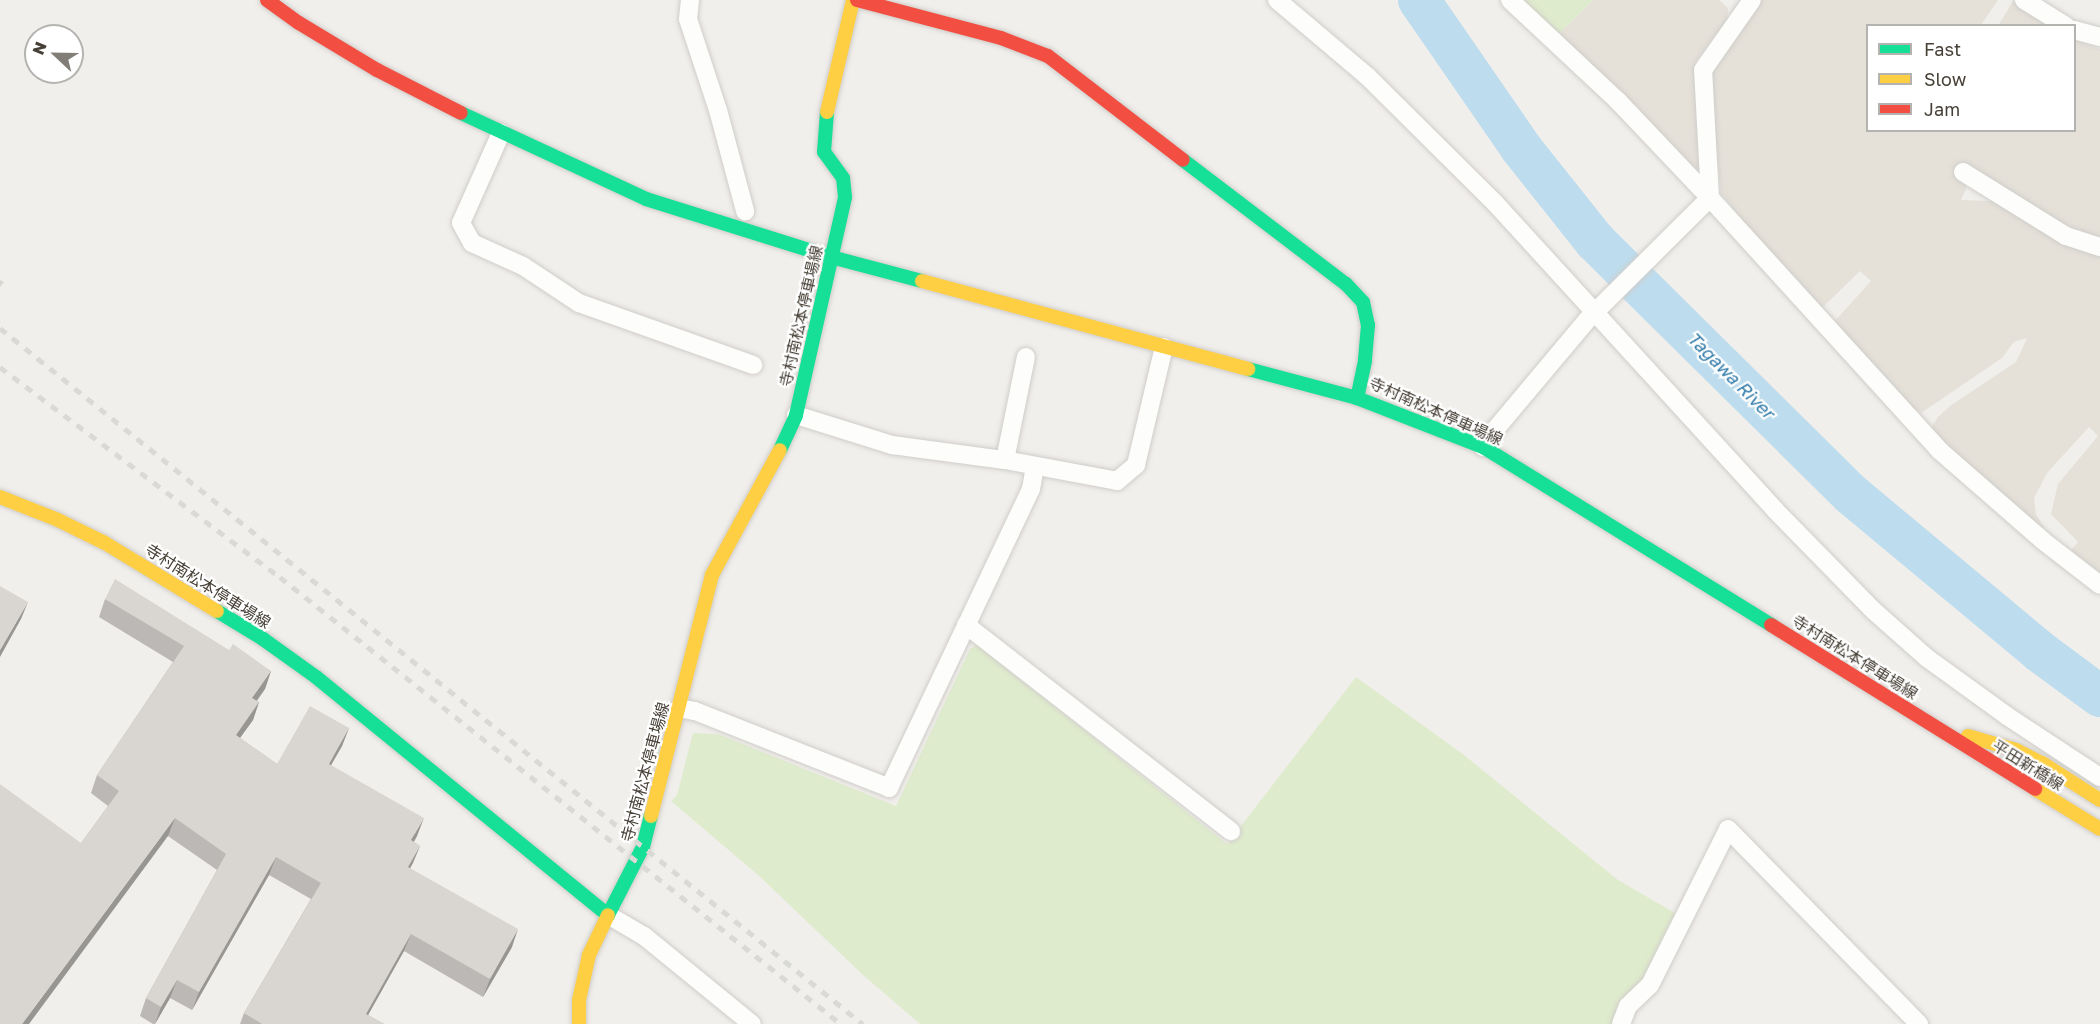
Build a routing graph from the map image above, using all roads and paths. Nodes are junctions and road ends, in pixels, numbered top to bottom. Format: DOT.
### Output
graph roads {
  1 [pos="267,0"];
  2 [pos="690,0"];
  3 [pos="855,0"];
  4 [pos="1277,0"];
  5 [pos="1510,0"];
  6 [pos="1752,0"];
  7 [pos="2024,0"];
  8 [pos="2063,24"];
  9 [pos="2076,31"];
  10 [pos="2100,37"];
  11 [pos="501,133"];
  12 [pos="1964,172"];
  13 [pos="1708,200"];
  14 [pos="745,211"];
  15 [pos="2100,247"];
  16 [pos="831,257"];
  17 [pos="1599,310"];
  18 [pos="1164,347"];
  19 [pos="1026,357"];
  20 [pos="753,365"];
  21 [pos="1357,398"];
  22 [pos="796,415"];
  23 [pos="1484,447"];
  24 [pos="1005,460"];
  25 [pos="1035,467"];
  26 [pos="0,497"];
  27 [pos="2100,585"];
  28 [pos="966,625"];
  29 [pos="680,708"];
  30 [pos="1939,728"];
  31 [pos="2100,777"];
  32 [pos="2100,800"];
  33 [pos="2100,829"];
  34 [pos="1231,831"];
  35 [pos="608,915"];
  36 [pos="579,1024"];
  37 [pos="752,1024"];
  38 [pos="1621,1024"];
  39 [pos="1919,1024"];
  1 -- 11 [label="main road"];
  2 -- 14 [label="street"];
  3 -- 16 [label="main road, 寺村南松本停車場線"];
  3 -- 21 [label="main road, 寺村南松本停車場線"];
  4 -- 17 [label="street"];
  5 -- 13 [label="street"];
  6 -- 13 [label="street"];
  7 -- 8 [label="street"];
  9 -- 10 [label="street"];
  11 -- 16 [label="main road"];
  11 -- 20 [label="street"];
  12 -- 15 [label="street"];
  13 -- 17 [label="street"];
  13 -- 27 [label="street"];
  16 -- 18 [label="main road"];
  16 -- 22 [label="main road, 寺村南松本停車場線"];
  17 -- 23 [label="street"];
  17 -- 31 [label="street"];
  18 -- 21 [label="main road"];
  18 -- 25 [label="street"];
  19 -- 24 [label="street"];
  21 -- 23 [label="main road, 寺村南松本停車場線"];
  22 -- 24 [label="street"];
  22 -- 29 [label="main road, 寺村南松本停車場線"];
  23 -- 30 [label="main road, 寺村南松本停車場線"];
  24 -- 25 [label="street"];
  25 -- 28 [label="street"];
  26 -- 35 [label="main road, 寺村南松本停車場線"];
  28 -- 29 [label="street"];
  28 -- 34 [label="street"];
  29 -- 35 [label="main road, 寺村南松本停車場線"];
  30 -- 32 [label="main road"];
  30 -- 33 [label="main road, 平田新橋線"];
  35 -- 36 [label="main road"];
  35 -- 37 [label="street"];
  38 -- 39 [label="street"];
}
